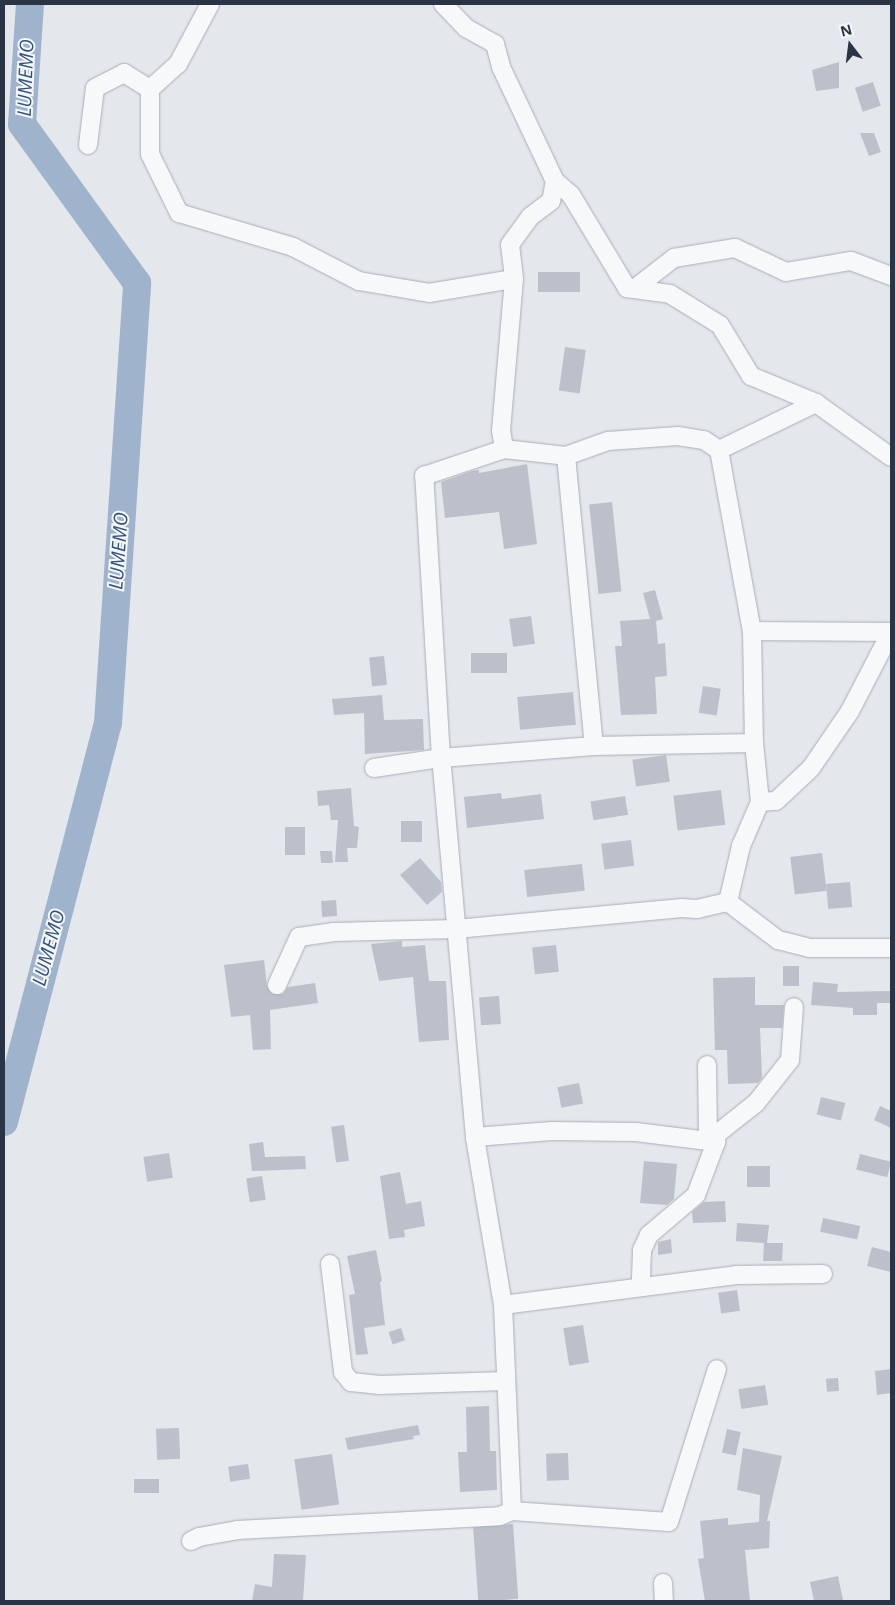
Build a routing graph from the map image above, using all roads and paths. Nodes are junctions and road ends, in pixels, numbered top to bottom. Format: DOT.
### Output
graph roads {
  1 [pos="210,4"];
  2 [pos="443,4"];
  3 [pos="150,89"];
  4 [pos="88,146"];
  5 [pos="555,181"];
  6 [pos="891,276"];
  7 [pos="514,279"];
  8 [pos="634,289"];
  9 [pos="816,403"];
  10 [pos="504,449"];
  11 [pos="719,450"];
  12 [pos="566,456"];
  13 [pos="891,457"];
  14 [pos="752,631"];
  15 [pos="891,632"];
  16 [pos="754,743"];
  17 [pos="594,746"];
  18 [pos="441,758"];
  19 [pos="374,768"];
  20 [pos="760,802"];
  21 [pos="728,902"];
  22 [pos="456,929"];
  23 [pos="891,948"];
  24 [pos="277,985"];
  25 [pos="794,1007"];
  26 [pos="707,1064"];
  27 [pos="475,1136"];
  28 [pos="708,1141"];
  29 [pos="330,1264"];
  30 [pos="824,1274"];
  31 [pos="640,1287"];
  32 [pos="503,1305"];
  33 [pos="716,1369"];
  34 [pos="505,1381"];
  35 [pos="512,1511"];
  36 [pos="191,1541"];
  37 [pos="664,1583"];
  38 [pos="664,1601"];
  1 -- 3 [label="street"];
  2 -- 5 [label="street"];
  3 -- 4 [label="street"];
  3 -- 7 [label="street"];
  5 -- 7 [label="street"];
  5 -- 8 [label="street"];
  6 -- 8 [label="street"];
  7 -- 10 [label="street"];
  8 -- 9 [label="street"];
  9 -- 11 [label="street"];
  9 -- 13 [label="street"];
  10 -- 12 [label="street"];
  10 -- 18 [label="street"];
  11 -- 12 [label="street"];
  11 -- 14 [label="street"];
  12 -- 17 [label="street"];
  14 -- 15 [label="street"];
  14 -- 16 [label="street"];
  15 -- 20 [label="street"];
  16 -- 17 [label="street"];
  16 -- 20 [label="street"];
  17 -- 18 [label="street"];
  18 -- 19 [label="street"];
  18 -- 22 [label="street"];
  20 -- 21 [label="street"];
  21 -- 22 [label="street"];
  21 -- 23 [label="street"];
  22 -- 24 [label="street"];
  22 -- 27 [label="street"];
  25 -- 28 [label="street"];
  26 -- 28 [label="street"];
  27 -- 28 [label="street"];
  27 -- 32 [label="street"];
  28 -- 31 [label="street"];
  29 -- 34 [label="street"];
  30 -- 31 [label="street"];
  31 -- 32 [label="street"];
  32 -- 34 [label="street"];
  33 -- 35 [label="street"];
  34 -- 35 [label="street"];
  35 -- 36 [label="street"];
  37 -- 38 [label="street"];
}
